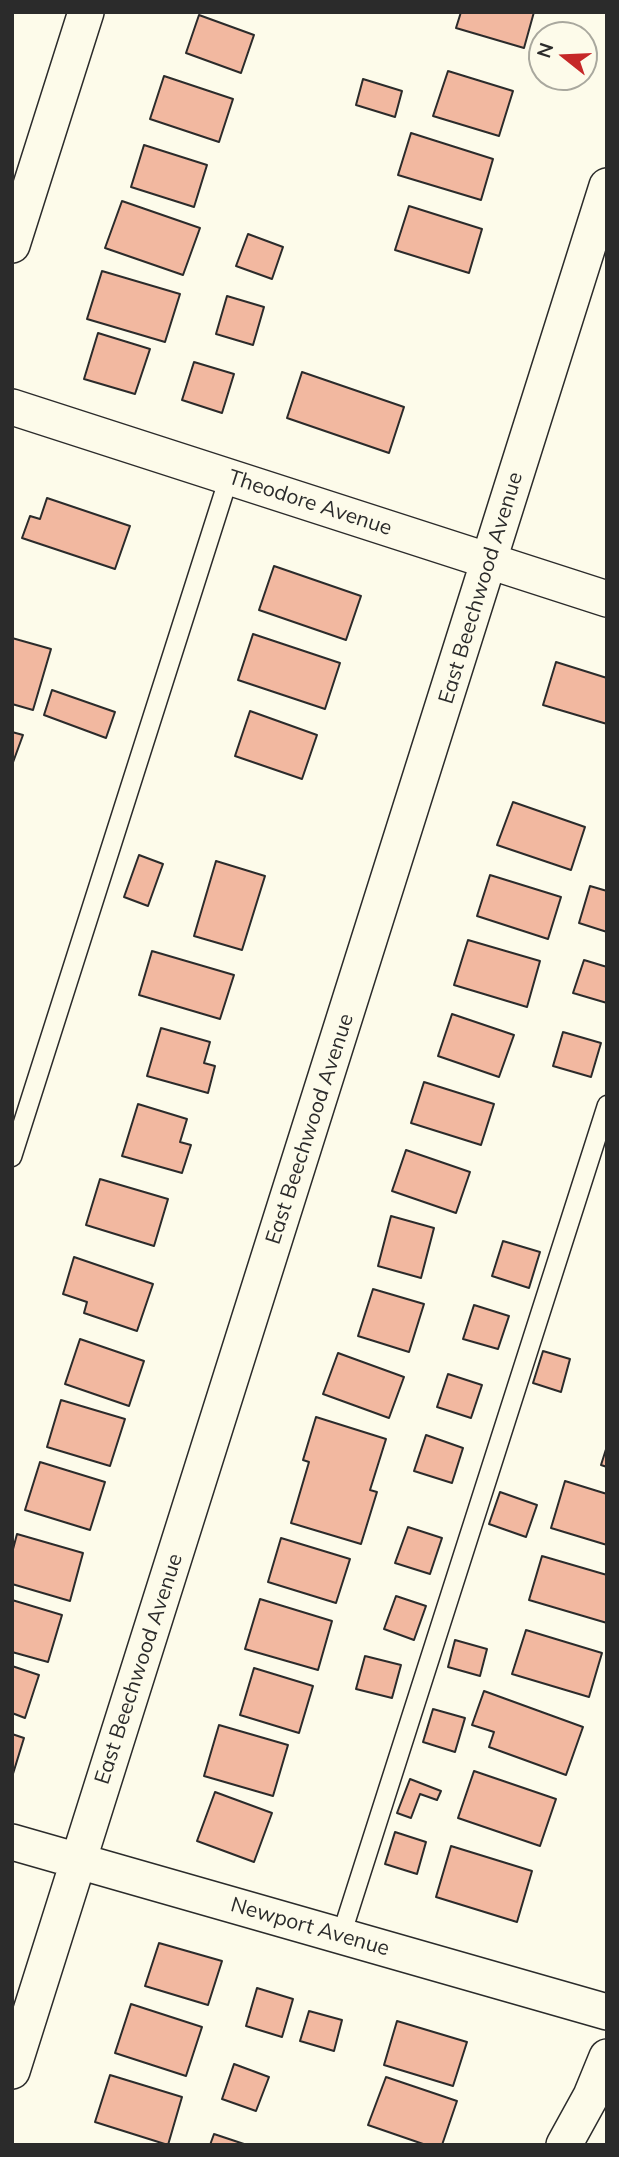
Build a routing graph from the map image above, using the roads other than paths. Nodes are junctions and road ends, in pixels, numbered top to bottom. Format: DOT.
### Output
graph roads {
  1 [pos="86,12"];
  2 [pos="607,186"];
  3 [pos="12,245"];
  4 [pos="12,408"];
  5 [pos="229,477"];
  6 [pos="490,561"];
  7 [pos="607,599"];
  8 [pos="607,1105"];
  9 [pos="12,1157"];
  10 [pos="12,1842"];
  11 [pos="79,1860"];
  12 [pos="341,1936"];
  13 [pos="607,2012"];
  14 [pos="607,2057"];
  15 [pos="12,2071"];
  16 [pos="564,2145"];
  1 -- 3 [label="street"];
  2 -- 6 [label="street, East Beechwood Avenue"];
  4 -- 5 [label="street, Theodore Avenue"];
  5 -- 6 [label="street, Theodore Avenue"];
  5 -- 9 [label="lane"];
  6 -- 7 [label="street, Theodore Avenue"];
  6 -- 11 [label="street, East Beechwood Avenue"];
  8 -- 12 [label="lane"];
  10 -- 11 [label="street, Newport Avenue"];
  11 -- 12 [label="street, Newport Avenue"];
  11 -- 15 [label="street, East Beechwood Avenue"];
  12 -- 13 [label="street, Newport Avenue"];
  14 -- 16 [label="street"];
}
